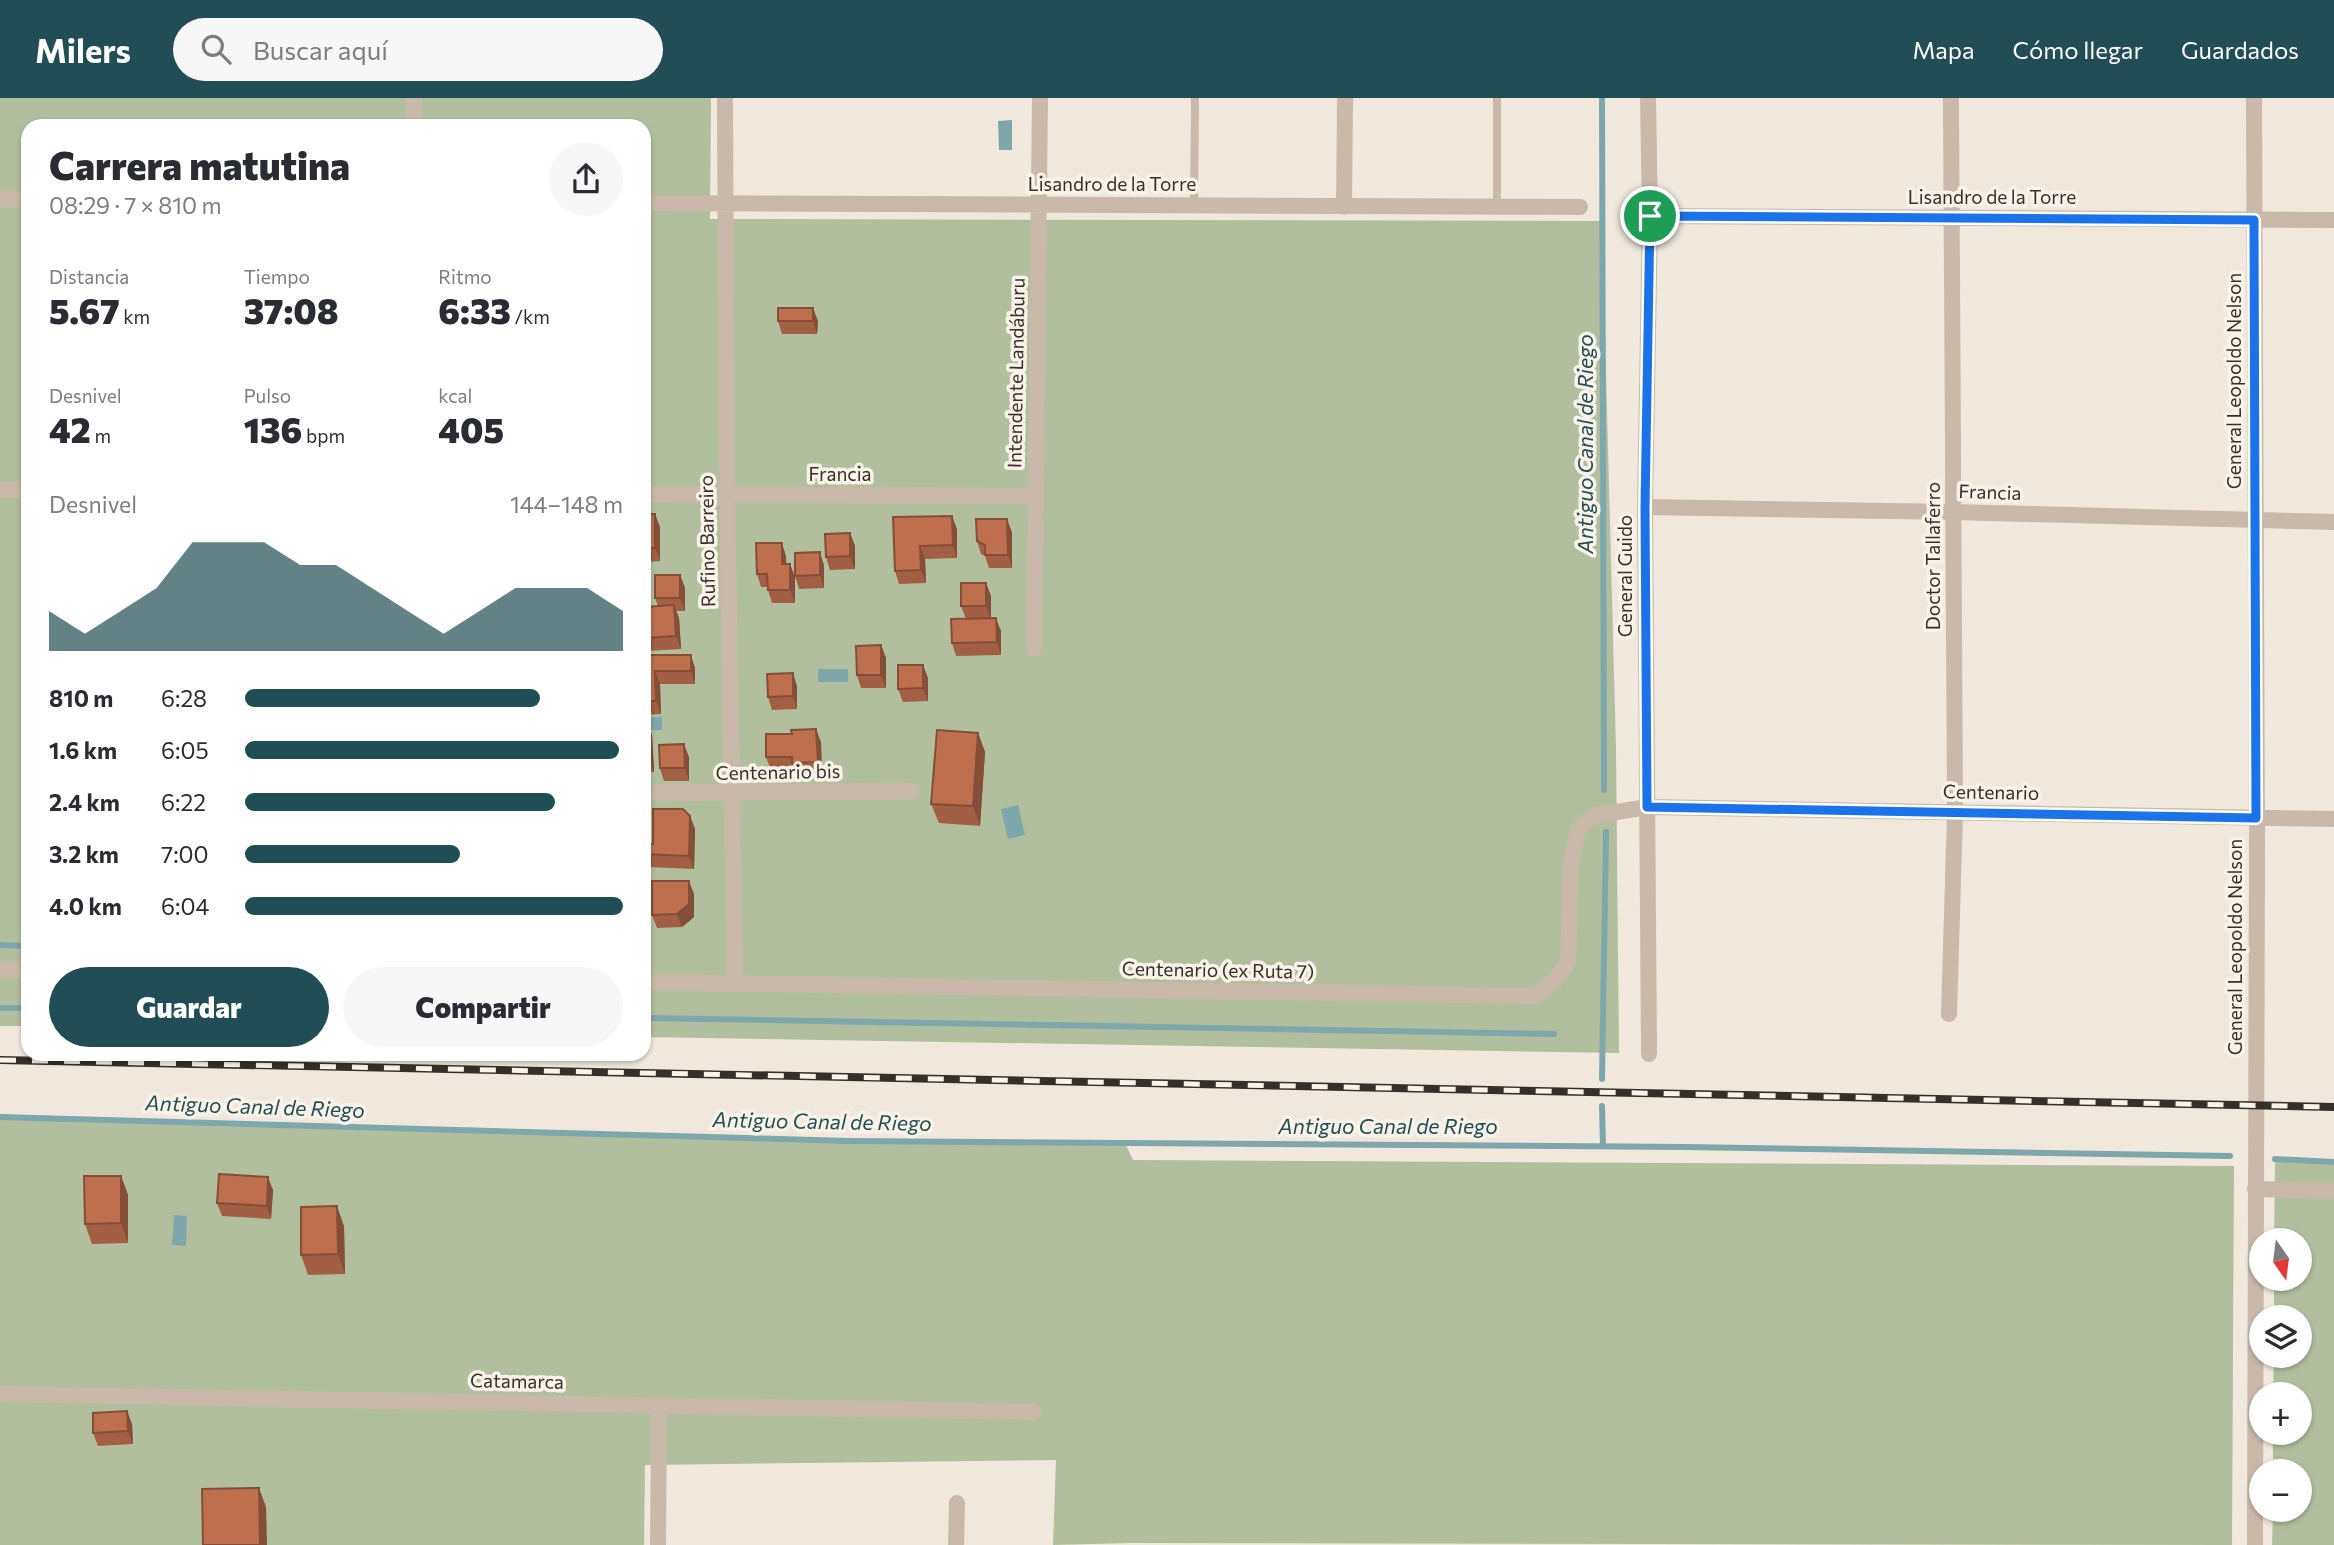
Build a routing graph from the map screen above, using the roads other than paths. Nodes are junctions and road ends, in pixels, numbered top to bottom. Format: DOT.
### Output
graph roads {
  1 [pos="414,98"];
  2 [pos="725,98"];
  3 [pos="1040,98"];
  4 [pos="1195,98"];
  5 [pos="1345,98"];
  6 [pos="1497,98"];
  7 [pos="1648,98"];
  8 [pos="1951,98"];
  9 [pos="2254,98"];
  10 [pos="414,119"];
  11 [pos="0,199"];
  12 [pos="21,199"];
  13 [pos="651,203"];
  14 [pos="726,204"];
  15 [pos="1038,205"];
  16 [pos="1194,205"];
  17 [pos="1344,206"];
  18 [pos="1497,207"];
  19 [pos="1580,207"];
  20 [pos="1650,216"];
  21 [pos="1952,217"];
  22 [pos="2254,220"];
  23 [pos="2334,220"];
  24 [pos="0,490"];
  25 [pos="21,490"];
  26 [pos="651,494"];
  27 [pos="727,495"];
  28 [pos="1035,496"];
  29 [pos="1645,507"];
  30 [pos="1953,512"];
  31 [pos="2256,521"];
  32 [pos="2334,522"];
  33 [pos="1034,649"];
  34 [pos="912,791"];
  35 [pos="651,793"];
  36 [pos="731,793"];
  37 [pos="1647,807"];
  38 [pos="1955,813"];
  39 [pos="2256,818"];
  40 [pos="2334,818"];
  41 [pos="0,969"];
  42 [pos="21,970"];
  43 [pos="651,982"];
  44 [pos="734,983"];
  45 [pos="1949,1014"];
  46 [pos="1648,1054"];
  47 [pos="2255,1189"];
  48 [pos="2334,1191"];
  49 [pos="0,1394"];
  50 [pos="659,1404"];
  51 [pos="1034,1412"];
  52 [pos="957,1503"];
  53 [pos="659,1545"];
  54 [pos="956,1545"];
  55 [pos="2255,1545"];
  1 -- 10 [label="street"];
  2 -- 14 [label="street, Rufino Barreiro"];
  3 -- 15 [label="street, Intendente Landáburu"];
  4 -- 16 [label="lane"];
  5 -- 17 [label="street"];
  6 -- 18 [label="lane"];
  7 -- 20 [label="street, General Guido"];
  8 -- 21 [label="street, Doctor Tallaferro"];
  9 -- 22 [label="street, General Leopoldo Nelson"];
  11 -- 12 [label="street"];
  13 -- 14 [label="street, Lisandro de la Torre"];
  14 -- 15 [label="street, Lisandro de la Torre"];
  14 -- 27 [label="street, Rufino Barreiro"];
  15 -- 16 [label="street, Lisandro de la Torre"];
  15 -- 28 [label="street, Intendente Landáburu"];
  16 -- 17 [label="street, Lisandro de la Torre"];
  17 -- 18 [label="street, Lisandro de la Torre"];
  18 -- 19 [label="street, Lisandro de la Torre"];
  20 -- 21 [label="street, Lisandro de la Torre"];
  20 -- 29 [label="street, General Guido"];
  21 -- 22 [label="street, Lisandro de la Torre"];
  21 -- 30 [label="street, Doctor Tallaferro"];
  22 -- 23 [label="street, Lisandro de la Torre"];
  22 -- 31 [label="street, General Leopoldo Nelson"];
  24 -- 25 [label="street"];
  26 -- 27 [label="street, Francia"];
  27 -- 28 [label="street, Francia"];
  27 -- 36 [label="street, Rufino Barreiro"];
  28 -- 33 [label="street, Intendente Landáburu"];
  29 -- 30 [label="street, Francia"];
  29 -- 37 [label="street, General Guido"];
  30 -- 31 [label="street, Francia"];
  30 -- 38 [label="street, Doctor Tallaferro"];
  31 -- 32 [label="street, Francia"];
  31 -- 39 [label="street, General Leopoldo Nelson"];
  34 -- 36 [label="street, Centenario bis"];
  35 -- 36 [label="street, Centenario bis"];
  36 -- 44 [label="street, Rufino Barreiro"];
  37 -- 38 [label="street, Centenario"];
  37 -- 44 [label="street, Centenario (ex Ruta 7)"];
  37 -- 46 [label="street, General Guido"];
  38 -- 39 [label="street, Centenario"];
  38 -- 45 [label="street, Doctor Tallaferro"];
  39 -- 40 [label="street, Centenario"];
  39 -- 47 [label="street, General Leopoldo Nelson"];
  41 -- 42 [label="street"];
  43 -- 44 [label="street, Centenario (ex Ruta 7)"];
  47 -- 48 [label="street"];
  47 -- 55 [label="street, General Leopoldo Nelson"];
  49 -- 50 [label="street, Catamarca"];
  50 -- 51 [label="street, Catamarca"];
  50 -- 53 [label="street"];
  52 -- 54 [label="street"];
}
